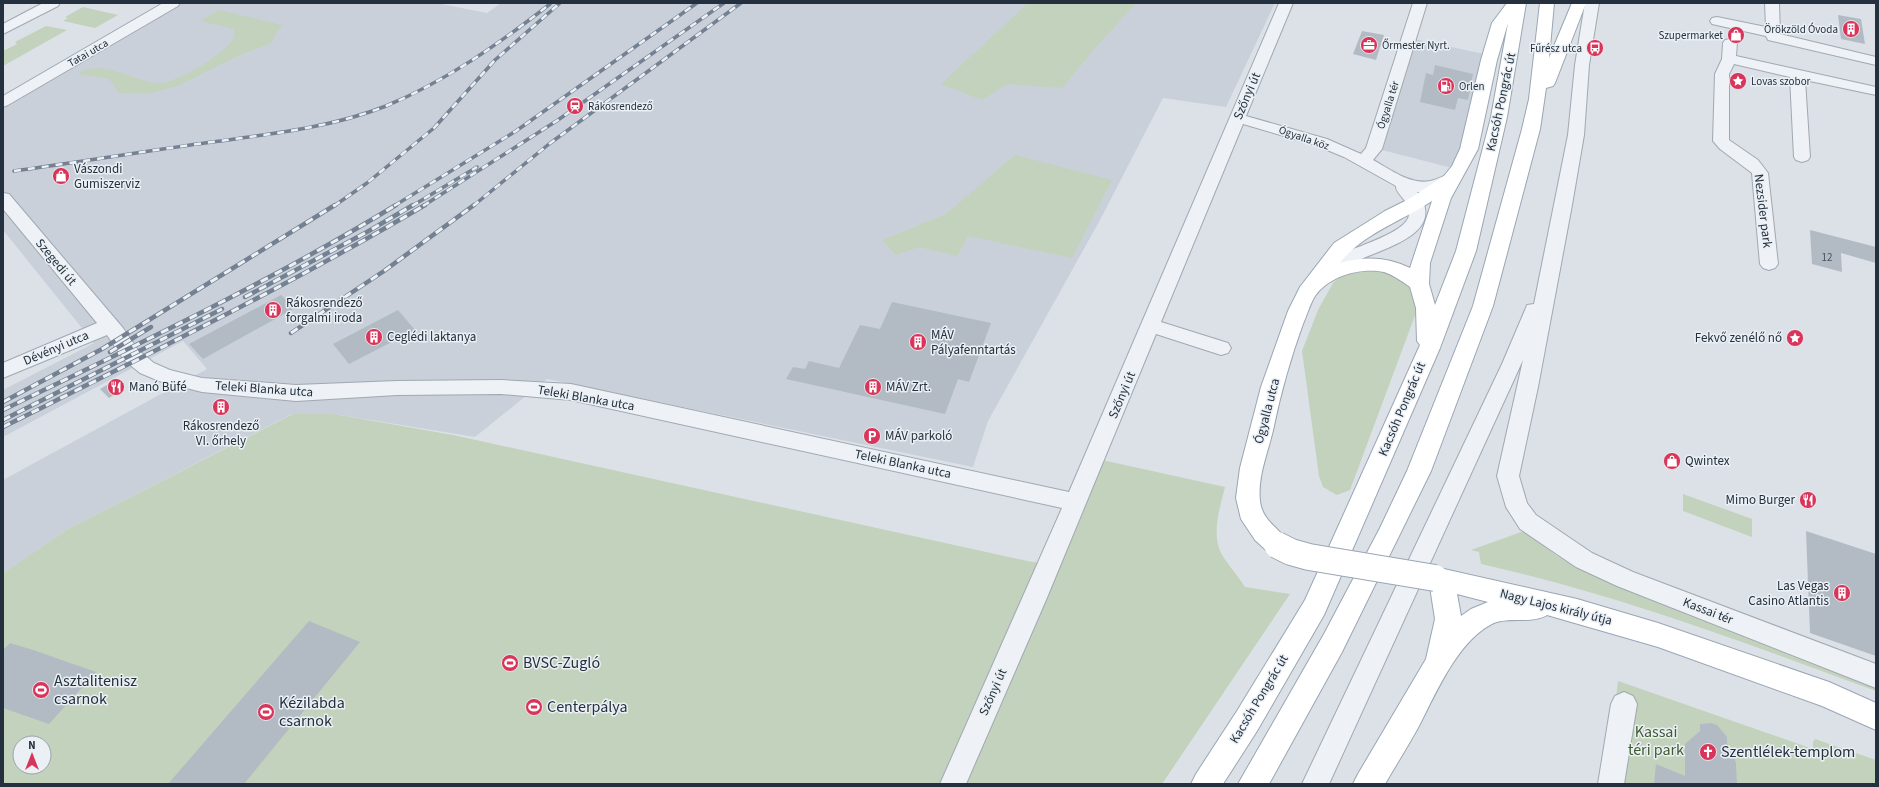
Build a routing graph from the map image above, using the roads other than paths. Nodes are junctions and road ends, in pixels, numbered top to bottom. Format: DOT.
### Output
graph roads {
  1 [pos="53,3"];
  2 [pos="172,3"];
  3 [pos="1286,3"];
  4 [pos="1420,3"];
  5 [pos="1515,3"];
  6 [pos="1519,3"];
  7 [pos="1547,3"];
  8 [pos="1579,3"];
  9 [pos="1592,3"];
  10 [pos="1772,3"];
  11 [pos="1717,21"];
  12 [pos="3,30"];
  13 [pos="1773,33"];
  14 [pos="1730,43"];
  15 [pos="1729,59"];
  16 [pos="1876,61"];
  17 [pos="1797,74"];
  18 [pos="1876,91"];
  19 [pos="1537,99"];
  20 [pos="3,102"];
  21 [pos="1237,119"];
  22 [pos="1802,157"];
  23 [pos="1366,163"];
  24 [pos="1451,179"];
  25 [pos="1396,180"];
  26 [pos="4,201"];
  27 [pos="1416,203"];
  28 [pos="1392,215"];
  29 [pos="1769,264"];
  30 [pos="1550,270"];
  31 [pos="1316,284"];
  32 [pos="1419,284"];
  33 [pos="110,326"];
  34 [pos="1151,326"];
  35 [pos="1222,348"];
  36 [pos="1428,348"];
  37 [pos="3,371"];
  38 [pos="1076,502"];
  39 [pos="1277,545"];
  40 [pos="1439,579"];
  41 [pos="1577,611"];
  42 [pos="1436,667"];
  43 [pos="1876,676"];
  44 [pos="1829,695"];
  45 [pos="1624,704"];
  46 [pos="1876,706"];
  47 [pos="1876,714"];
  48 [pos="1876,717"];
  49 [pos="953,784"];
  50 [pos="1206,784"];
  51 [pos="1253,784"];
  52 [pos="1315,784"];
  53 [pos="1368,784"];
  54 [pos="1611,784"];
  1 -- 12 [label="street"];
  2 -- 20 [label="street, Tatai utca"];
  3 -- 21 [label="street, Szőnyi út"];
  4 -- 23 [label="street, Ógyalla tér"];
  5 -- 24 [label="main road"];
  6 -- 36 [label="main road, Kacsóh Pongrác út"];
  7 -- 19 [label="main road"];
  8 -- 19 [label="main road"];
  9 -- 30 [label="street"];
  10 -- 13 [label="street"];
  11 -- 13 [label="street"];
  13 -- 16 [label="street"];
  14 -- 15 [label="street, Nezsider park"];
  15 -- 17 [label="street"];
  15 -- 29 [label="street, Nezsider park"];
  17 -- 18 [label="street"];
  17 -- 22 [label="street"];
  19 -- 51 [label="main road"];
  21 -- 23 [label="street, Ógyalla köz"];
  21 -- 34 [label="street, Szőnyi út"];
  23 -- 25 [label="street, Ógyalla köz"];
  23 -- 28 [label="street, Ógyalla köz"];
  24 -- 25 [label="street, Ógyalla köz"];
  24 -- 27 [label="main road"];
  24 -- 32 [label="main road"];
  25 -- 27 [label="street, Ógyalla köz"];
  26 -- 33 [label="street, Szegedi út"];
  27 -- 28 [label="main road"];
  27 -- 31 [label="street"];
  28 -- 31 [label="main road"];
  30 -- 43 [label="street, Kassai tér"];
  30 -- 52 [label="street"];
  31 -- 32 [label="main road"];
  31 -- 39 [label="main road, Ógyalla utca"];
  32 -- 36 [label="main road"];
  33 -- 37 [label="street, Dévényi utca"];
  33 -- 38 [label="street, Teleki Blanka utca"];
  34 -- 35 [label="street"];
  34 -- 38 [label="street, Szőnyi út"];
  36 -- 50 [label="main road, Kacsóh Pongrác út"];
  38 -- 49 [label="street, Szőnyi út"];
  39 -- 40 [label="main road, Nagy Lajos király útja, bridge"];
  40 -- 41 [label="main road, Nagy Lajos király útja"];
  40 -- 42 [label="main road"];
  41 -- 42 [label="main road"];
  41 -- 44 [label="main road, Nagy Lajos király útja"];
  42 -- 53 [label="main road"];
  44 -- 46 [label="main road, Nagy Lajos király útja"];
  44 -- 47 [label="street, Nagy Lajos király útja"];
  44 -- 48 [label="main road, Nagy Lajos király útja"];
  45 -- 54 [label="street"];
}
